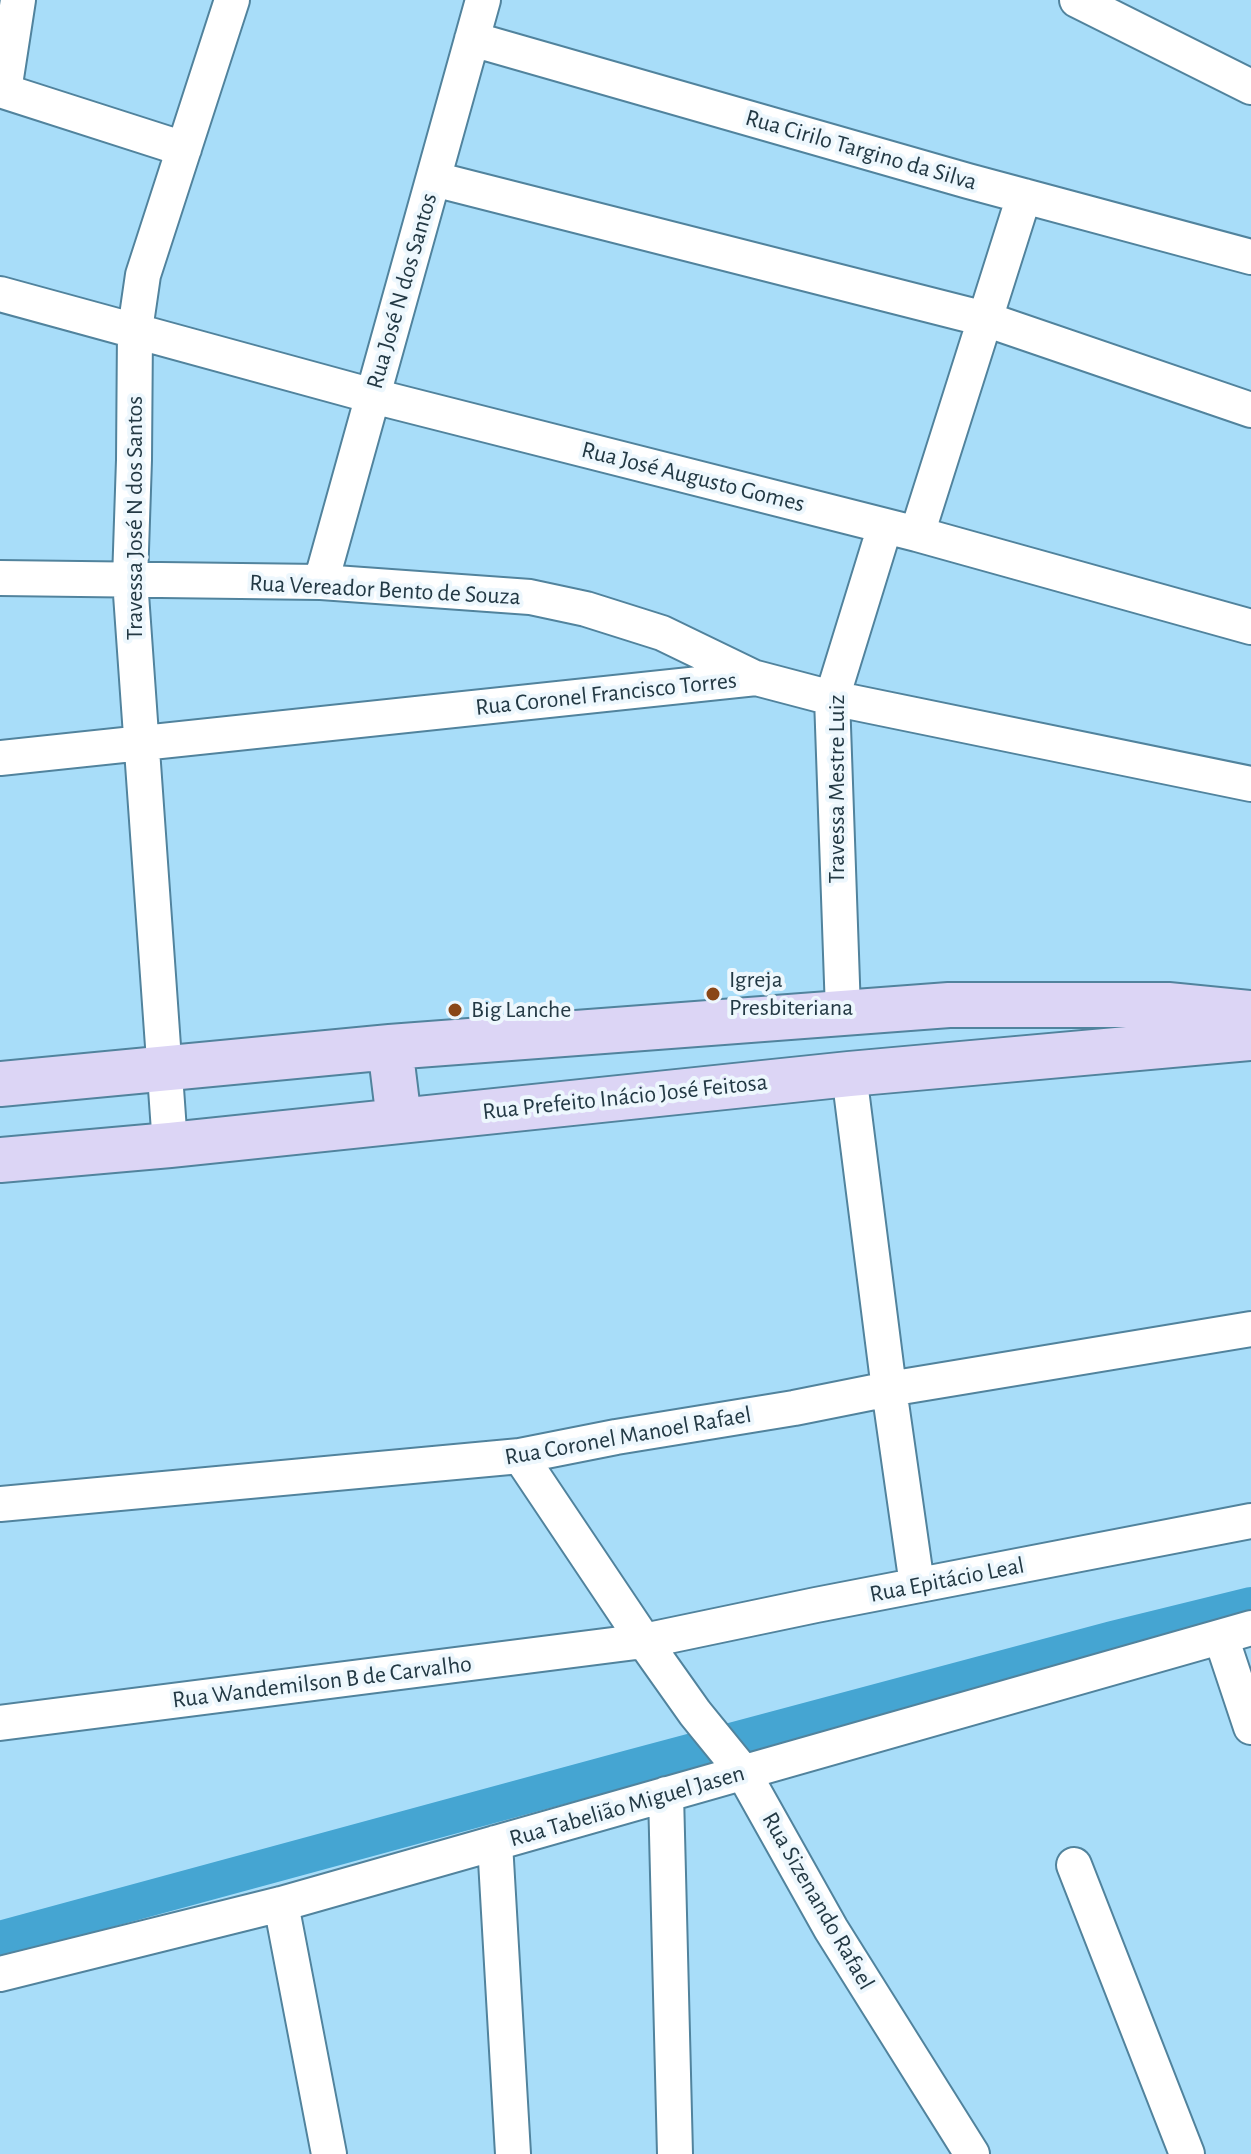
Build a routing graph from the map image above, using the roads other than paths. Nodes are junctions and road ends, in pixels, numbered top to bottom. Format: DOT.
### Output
graph roads {
  1 [pos="18,0"];
  2 [pos="232,0"];
  3 [pos="483,0"];
  4 [pos="1077,0"];
  5 [pos="472,39"];
  6 [pos="1251,87"];
  7 [pos="2,90"];
  8 [pos="184,149"];
  9 [pos="434,179"];
  10 [pos="1024,196"];
  11 [pos="1251,257"];
  12 [pos="0,294"];
  13 [pos="985,319"];
  14 [pos="135,330"];
  15 [pos="373,396"];
  16 [pos="1251,410"];
  17 [pos="901,530"];
  18 [pos="0,578"];
  19 [pos="130,580"];
  20 [pos="321,582"];
  21 [pos="1251,627"];
  22 [pos="756,678"];
  23 [pos="832,698"];
  24 [pos="140,744"];
  25 [pos="0,758"];
  26 [pos="1251,784"];
  27 [pos="843,1011"];
  28 [pos="1251,1013"];
  29 [pos="601,1031"];
  30 [pos="1251,1038"];
  31 [pos="390,1047"];
  32 [pos="164,1067"];
  33 [pos="849,1074"];
  34 [pos="0,1084"];
  35 [pos="606,1099"];
  36 [pos="399,1120"];
  37 [pos="170,1145"];
  38 [pos="0,1160"];
  39 [pos="1251,1329"];
  40 [pos="889,1389"];
  41 [pos="520,1456"];
  42 [pos="0,1504"];
  43 [pos="1251,1521"];
  44 [pos="917,1585"];
  45 [pos="1236,1632"];
  46 [pos="644,1641"];
  47 [pos="0,1723"];
  48 [pos="1251,1727"];
  49 [pos="743,1772"];
  50 [pos="666,1794"];
  51 [pos="495,1843"];
  52 [pos="1074,1865"];
  53 [pos="281,1904"];
  54 [pos="0,1974"];
  55 [pos="329,2154"];
  56 [pos="513,2154"];
  57 [pos="675,2154"];
  58 [pos="972,2154"];
  59 [pos="1187,2154"];
  1 -- 7 [label="street"];
  2 -- 8 [label="street, Travessa José N dos Santos"];
  3 -- 5 [label="street, Rua José N dos Santos"];
  4 -- 6 [label="street"];
  5 -- 9 [label="street, Rua José N dos Santos"];
  5 -- 10 [label="street, Rua Cirilo Targino da Silva"];
  7 -- 8 [label="street"];
  8 -- 14 [label="street, Travessa José N dos Santos"];
  9 -- 13 [label="street"];
  9 -- 15 [label="street, Rua José N dos Santos"];
  10 -- 11 [label="street, Rua Cirilo Targino da Silva"];
  10 -- 13 [label="street, Travessa Mestre Luiz"];
  12 -- 14 [label="street, Rua José Augusto Gomes"];
  13 -- 16 [label="street"];
  13 -- 17 [label="street, Travessa Mestre Luiz"];
  14 -- 15 [label="street, Rua José Augusto Gomes"];
  14 -- 19 [label="street, Travessa José N dos Santos"];
  15 -- 17 [label="street, Rua José Augusto Gomes"];
  15 -- 20 [label="street, Rua José N dos Santos"];
  17 -- 21 [label="street, Rua José Augusto Gomes"];
  17 -- 23 [label="street, Travessa Mestre Luiz"];
  18 -- 19 [label="street, Rua Vereador Bento de Souza"];
  19 -- 20 [label="street, Rua Vereador Bento de Souza"];
  19 -- 24 [label="street, Travessa José N dos Santos"];
  20 -- 22 [label="street, Rua Vereador Bento de Souza"];
  22 -- 23 [label="street, Rua Coronel Francisco Torres"];
  22 -- 24 [label="street, Rua Coronel Francisco Torres"];
  23 -- 26 [label="street, Rua Coronel Francisco Torres"];
  23 -- 27 [label="street, Travessa Mestre Luiz"];
  24 -- 25 [label="street, Rua Coronel Francisco Torres"];
  24 -- 32 [label="street, Travessa José N dos Santos"];
  27 -- 28 [label="main road"];
  27 -- 29 [label="main road"];
  29 -- 31 [label="main road"];
  29 -- 35 [label="main road"];
  30 -- 33 [label="main road, Rua Prefeito Inácio José Feitosa"];
  31 -- 32 [label="main road"];
  31 -- 36 [label="main road"];
  32 -- 34 [label="main road"];
  32 -- 37 [label="street, Travessa José N dos Santos"];
  33 -- 35 [label="main road, Rua Prefeito Inácio José Feitosa"];
  33 -- 40 [label="street"];
  35 -- 36 [label="main road, Rua Prefeito Inácio José Feitosa"];
  36 -- 37 [label="main road, Rua Prefeito Inácio José Feitosa"];
  37 -- 38 [label="main road, Rua Prefeito Inácio José Feitosa"];
  39 -- 40 [label="street, Rua Coronel Manoel Rafael"];
  40 -- 41 [label="street, Rua Coronel Manoel Rafael"];
  40 -- 44 [label="street"];
  41 -- 42 [label="street, Rua Coronel Manoel Rafael"];
  41 -- 46 [label="street, Rua Sizenando Rafael"];
  43 -- 44 [label="street, Rua Epitácio Leal"];
  44 -- 46 [label="street, Rua Epitácio Leal"];
  45 -- 48 [label="street"];
  45 -- 49 [label="street, Rua Tabelião Miguel Jasen"];
  46 -- 47 [label="street, Rua Wandemilson B de Carvalho"];
  46 -- 49 [label="street, Rua Sizenando Rafael"];
  49 -- 50 [label="street, Rua Tabelião Miguel Jasen"];
  49 -- 58 [label="street, Rua Sizenando Rafael"];
  50 -- 51 [label="street, Rua Tabelião Miguel Jasen"];
  50 -- 57 [label="street"];
  51 -- 53 [label="street, Rua Tabelião Miguel Jasen"];
  51 -- 56 [label="street"];
  52 -- 59 [label="street"];
  53 -- 54 [label="street, Rua Tabelião Miguel Jasen"];
  53 -- 55 [label="street"];
}
